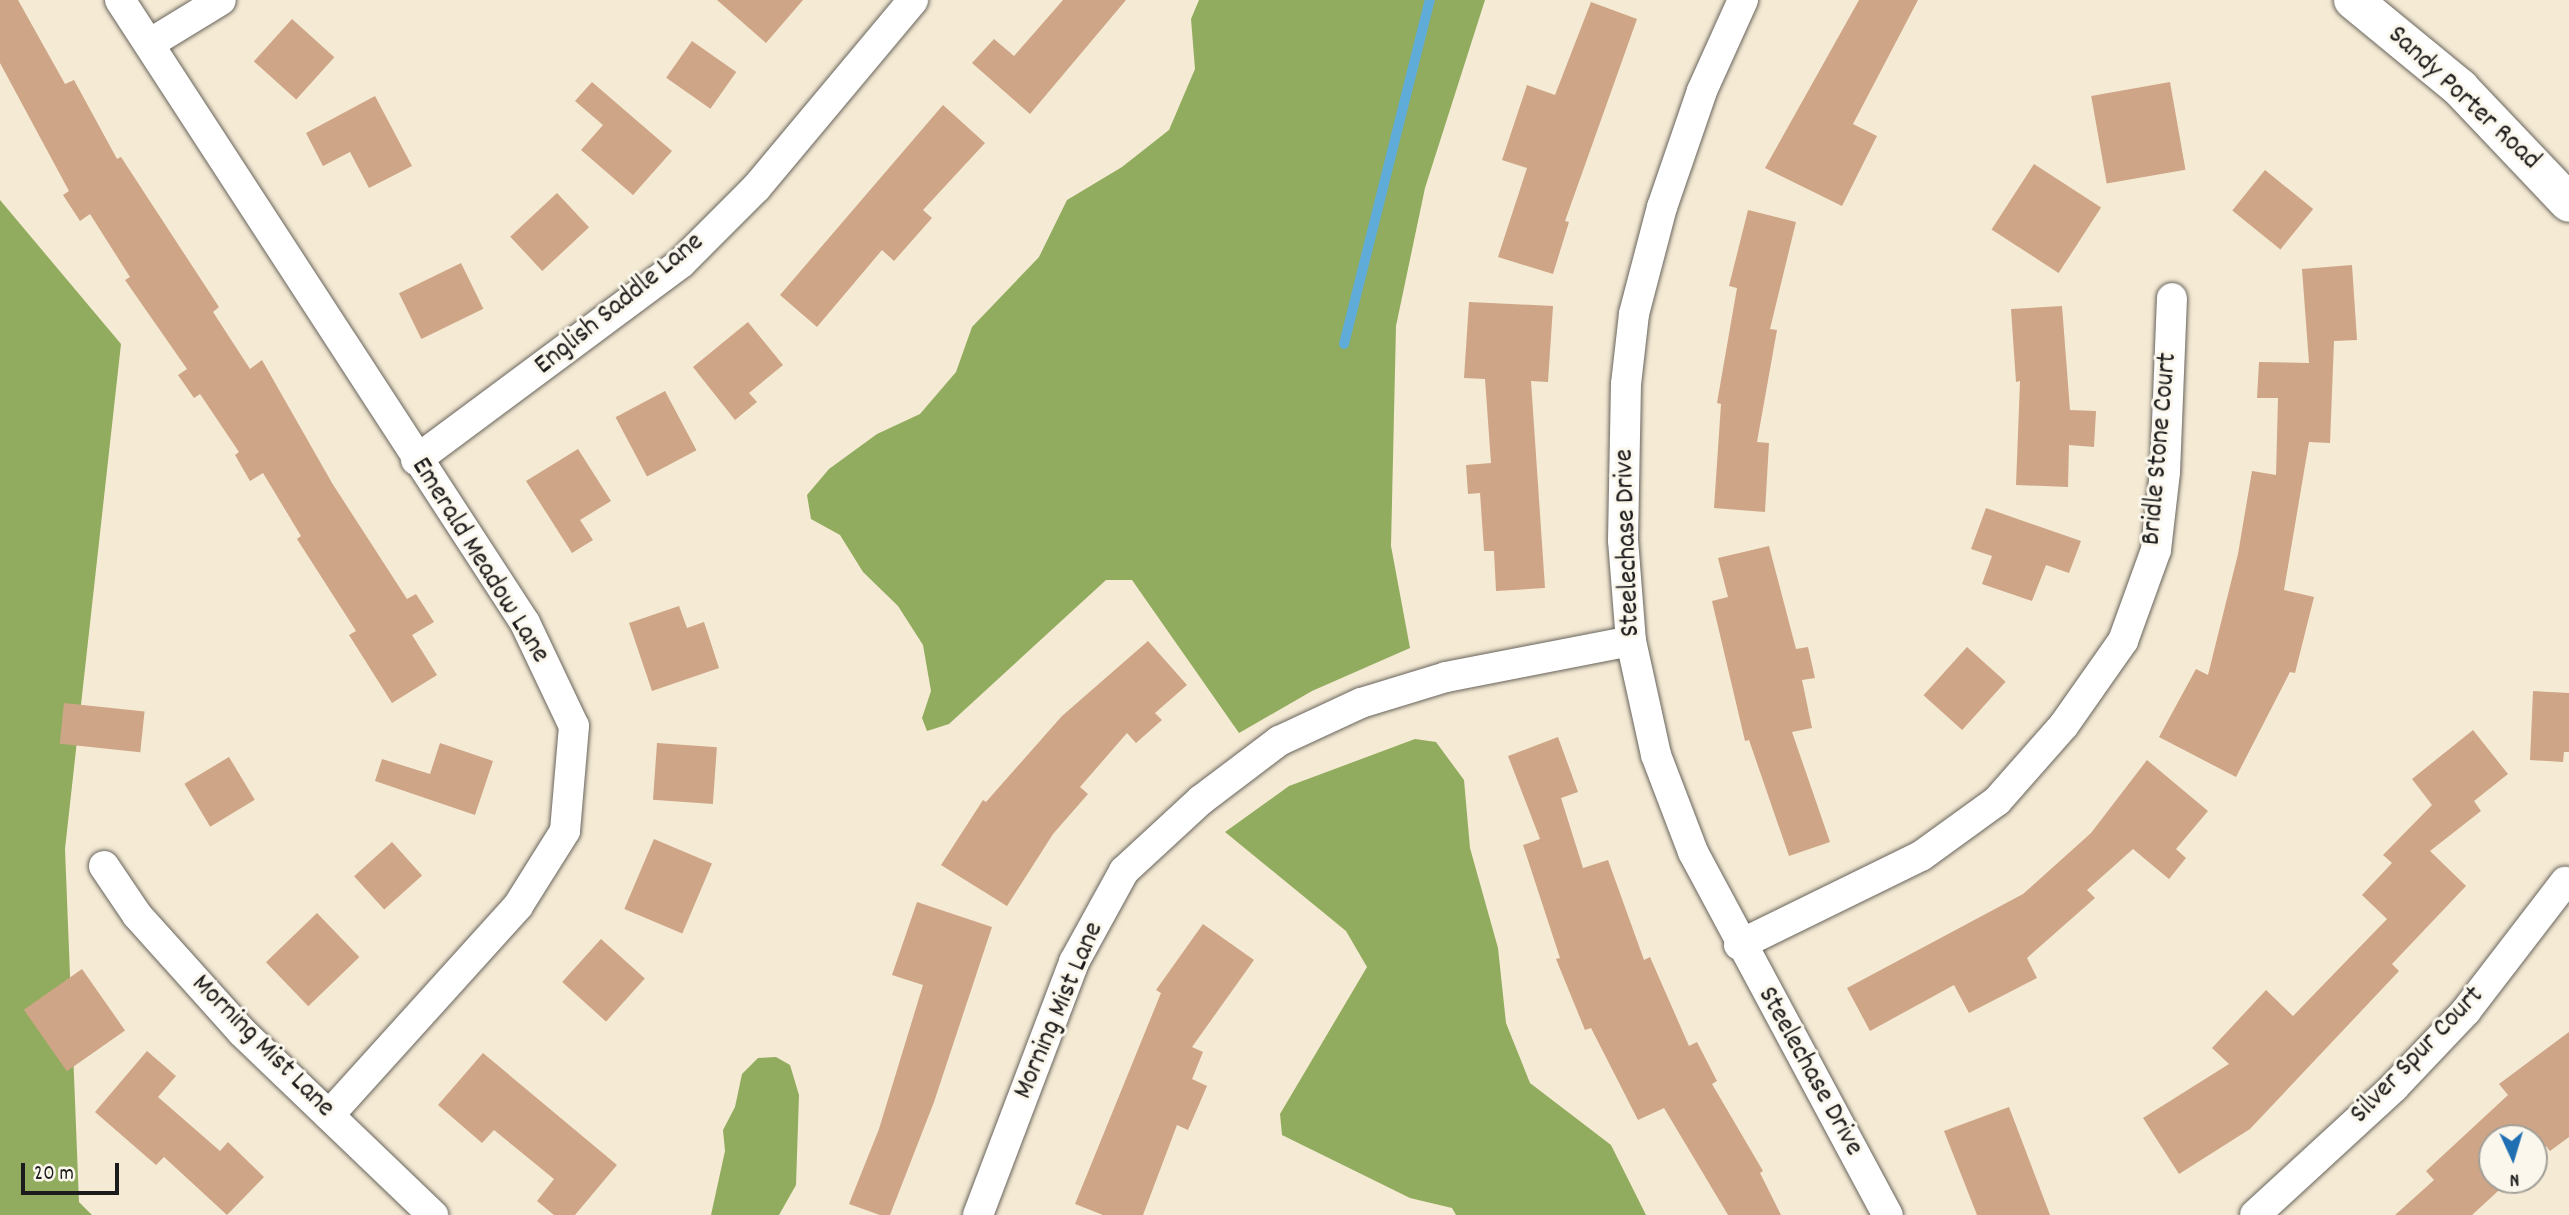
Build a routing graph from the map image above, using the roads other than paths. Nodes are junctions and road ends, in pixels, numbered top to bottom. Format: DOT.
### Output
graph roads {
  1 [pos="120,0"];
  2 [pos="221,0"];
  3 [pos="913,0"];
  4 [pos="1743,0"];
  5 [pos="2353,0"];
  6 [pos="149,44"];
  7 [pos="2569,203"];
  8 [pos="2172,298"];
  9 [pos="416,460"];
  10 [pos="1631,641"];
  11 [pos="104,866"];
  12 [pos="2565,882"];
  13 [pos="1739,945"];
  14 [pos="329,1115"];
  15 [pos="433,1215"];
  16 [pos="978,1215"];
  17 [pos="1888,1215"];
  18 [pos="2255,1215"];
  1 -- 6 [label="street, Emerald Meadow Lane"];
  2 -- 6 [label="street"];
  3 -- 9 [label="street, English Saddle Lane"];
  4 -- 10 [label="street, Steelechase Drive"];
  5 -- 7 [label="street, Sandy Porter Road"];
  6 -- 9 [label="street, Emerald Meadow Lane"];
  8 -- 13 [label="street, Bridle Stone Court"];
  9 -- 14 [label="street, Emerald Meadow Lane"];
  10 -- 13 [label="street, Steelechase Drive"];
  10 -- 16 [label="street, Morning Mist Lane"];
  11 -- 14 [label="street, Morning Mist Lane"];
  12 -- 18 [label="street, Silver Spur Court"];
  13 -- 17 [label="street, Steelechase Drive"];
  14 -- 15 [label="street, Morning Mist Lane"];
}
